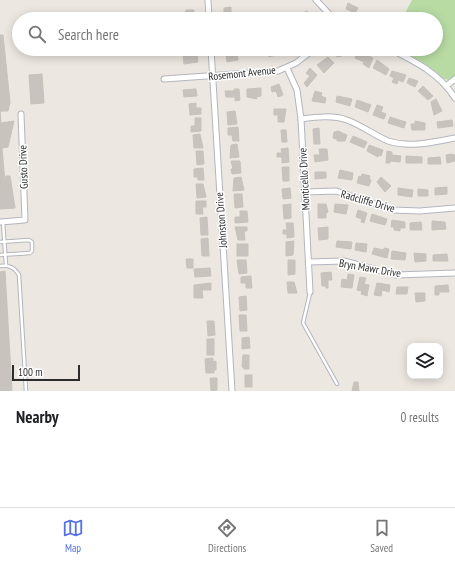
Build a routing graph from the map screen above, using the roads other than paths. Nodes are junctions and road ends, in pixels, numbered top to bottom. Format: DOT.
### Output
graph roads {
  1 [pos="208,0"];
  2 [pos="316,0"];
  3 [pos="209,12"];
  4 [pos="327,12"];
  5 [pos="211,56"];
  6 [pos="305,56"];
  7 [pos="404,56"];
  8 [pos="287,68"];
  9 [pos="212,77"];
  10 [pos="164,79"];
  11 [pos="455,80"];
  12 [pos="446,86"];
  13 [pos="455,98"];
  14 [pos="22,114"];
  15 [pos="301,118"];
  16 [pos="455,138"];
  17 [pos="305,192"];
  18 [pos="455,208"];
  19 [pos="1,222"];
  20 [pos="4,241"];
  21 [pos="0,242"];
  22 [pos="5,254"];
  23 [pos="0,255"];
  24 [pos="309,262"];
  25 [pos="6,265"];
  26 [pos="0,266"];
  27 [pos="455,273"];
  28 [pos="310,292"];
  29 [pos="337,384"];
  30 [pos="26,391"];
  31 [pos="232,391"];
  1 -- 3 [label="street"];
  2 -- 4 [label="street"];
  5 -- 9 [label="street, Johnston Drive"];
  6 -- 8 [label="street, Rosemont Avenue"];
  7 -- 12 [label="street"];
  8 -- 9 [label="street, Rosemont Avenue"];
  8 -- 15 [label="street, Monticello Drive"];
  9 -- 10 [label="street, Rosemont Avenue"];
  9 -- 31 [label="street, Johnston Drive"];
  11 -- 12 [label="street"];
  12 -- 13 [label="street"];
  14 -- 19 [label="street, Gusto Drive"];
  15 -- 16 [label="street"];
  15 -- 17 [label="street, Monticello Drive"];
  17 -- 18 [label="street, Radcliffe Drive"];
  17 -- 24 [label="street, Monticello Drive"];
  19 -- 20 [label="lane"];
  20 -- 21 [label="lane"];
  20 -- 22 [label="lane"];
  20 -- 22 [label="lane"];
  22 -- 23 [label="lane"];
  22 -- 25 [label="lane"];
  24 -- 27 [label="street, Bryn Mawr Drive"];
  24 -- 28 [label="street, Monticello Drive"];
  25 -- 26 [label="lane"];
  25 -- 30 [label="lane"];
  28 -- 29 [label="lane"];
}
